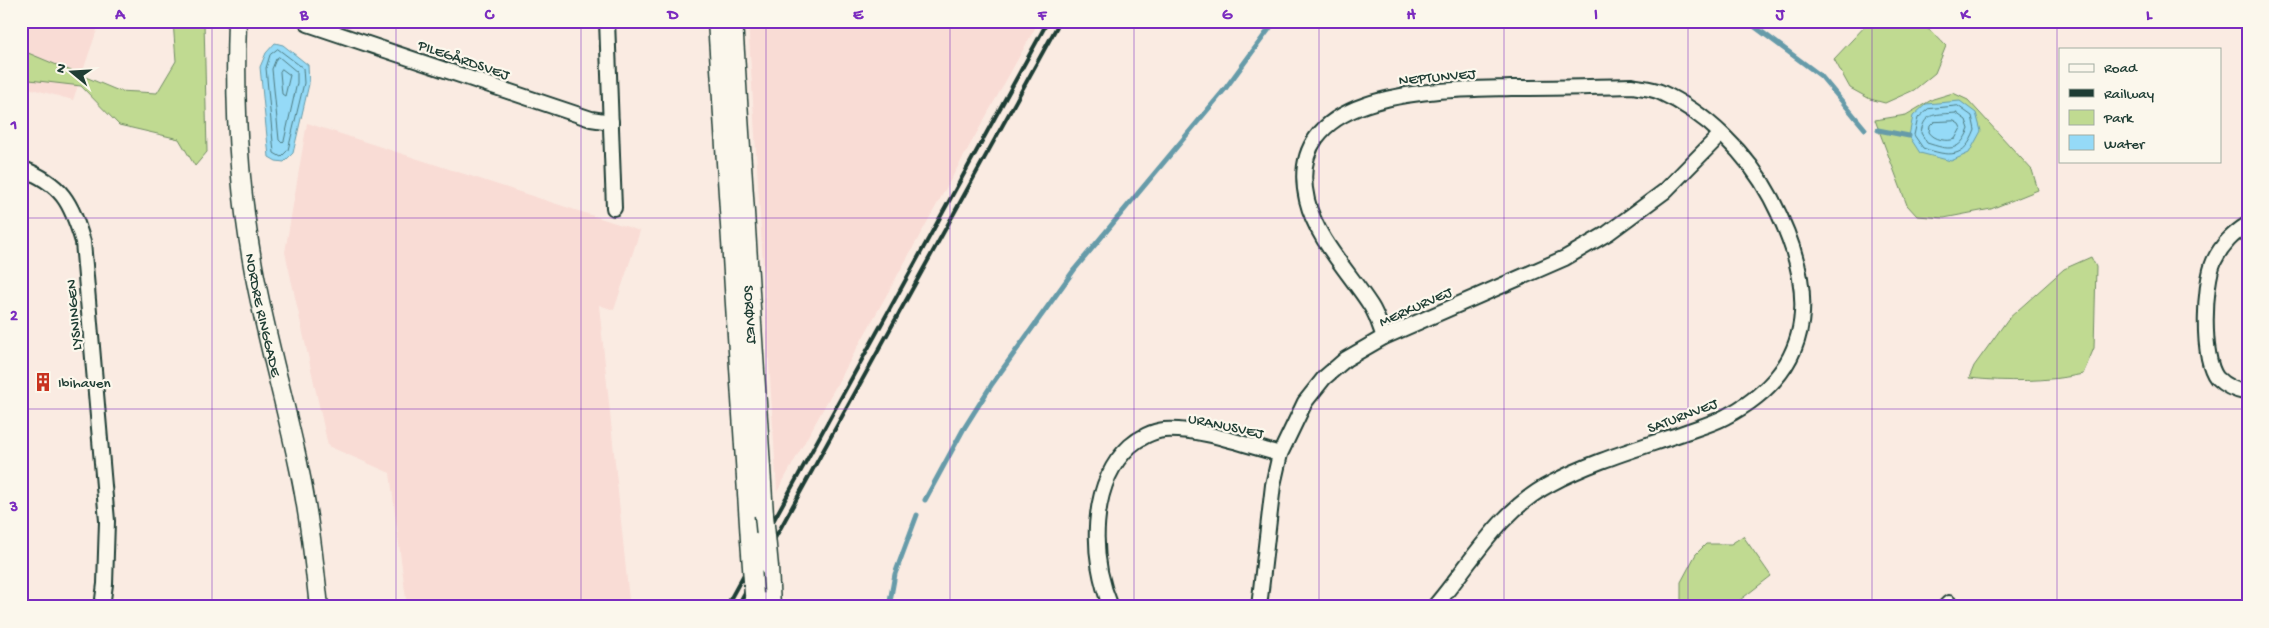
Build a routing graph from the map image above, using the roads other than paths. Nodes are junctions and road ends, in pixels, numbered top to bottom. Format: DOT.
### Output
graph roads {
  1 [pos="237,21"];
  2 [pos="607,21"];
  3 [pos="717,21"];
  4 [pos="733,21"];
  5 [pos="308,24"];
  6 [pos="611,122"];
  7 [pos="1721,134"];
  8 [pos="21,168"];
  9 [pos="614,208"];
  10 [pos="2248,224"];
  11 [pos="1384,337"];
  12 [pos="2248,393"];
  13 [pos="1280,454"];
  14 [pos="754,600"];
  15 [pos="102,607"];
  16 [pos="319,607"];
  17 [pos="771,607"];
  18 [pos="1110,607"];
  19 [pos="1259,607"];
  20 [pos="1434,607"];
  1 -- 16 [label="street, NORDRE RINGGADE"];
  2 -- 6 [label="street"];
  3 -- 14 [label="street, SORØVEJ, bridge"];
  4 -- 17 [label="street, SORØVEJ, bridge"];
  5 -- 6 [label="street, PILEGÅRDSVEJ"];
  6 -- 9 [label="street"];
  7 -- 11 [label="street, MERKURVEJ"];
  7 -- 11 [label="street, NEPTUNVEJ"];
  7 -- 20 [label="street, SATURNVEJ"];
  8 -- 15 [label="street, LYSNINGEN"];
  10 -- 12 [label="street"];
  11 -- 13 [label="street, MERKURVEJ"];
  13 -- 18 [label="street, URANUSVEJ"];
  13 -- 19 [label="street, MERKURVEJ"];
}
